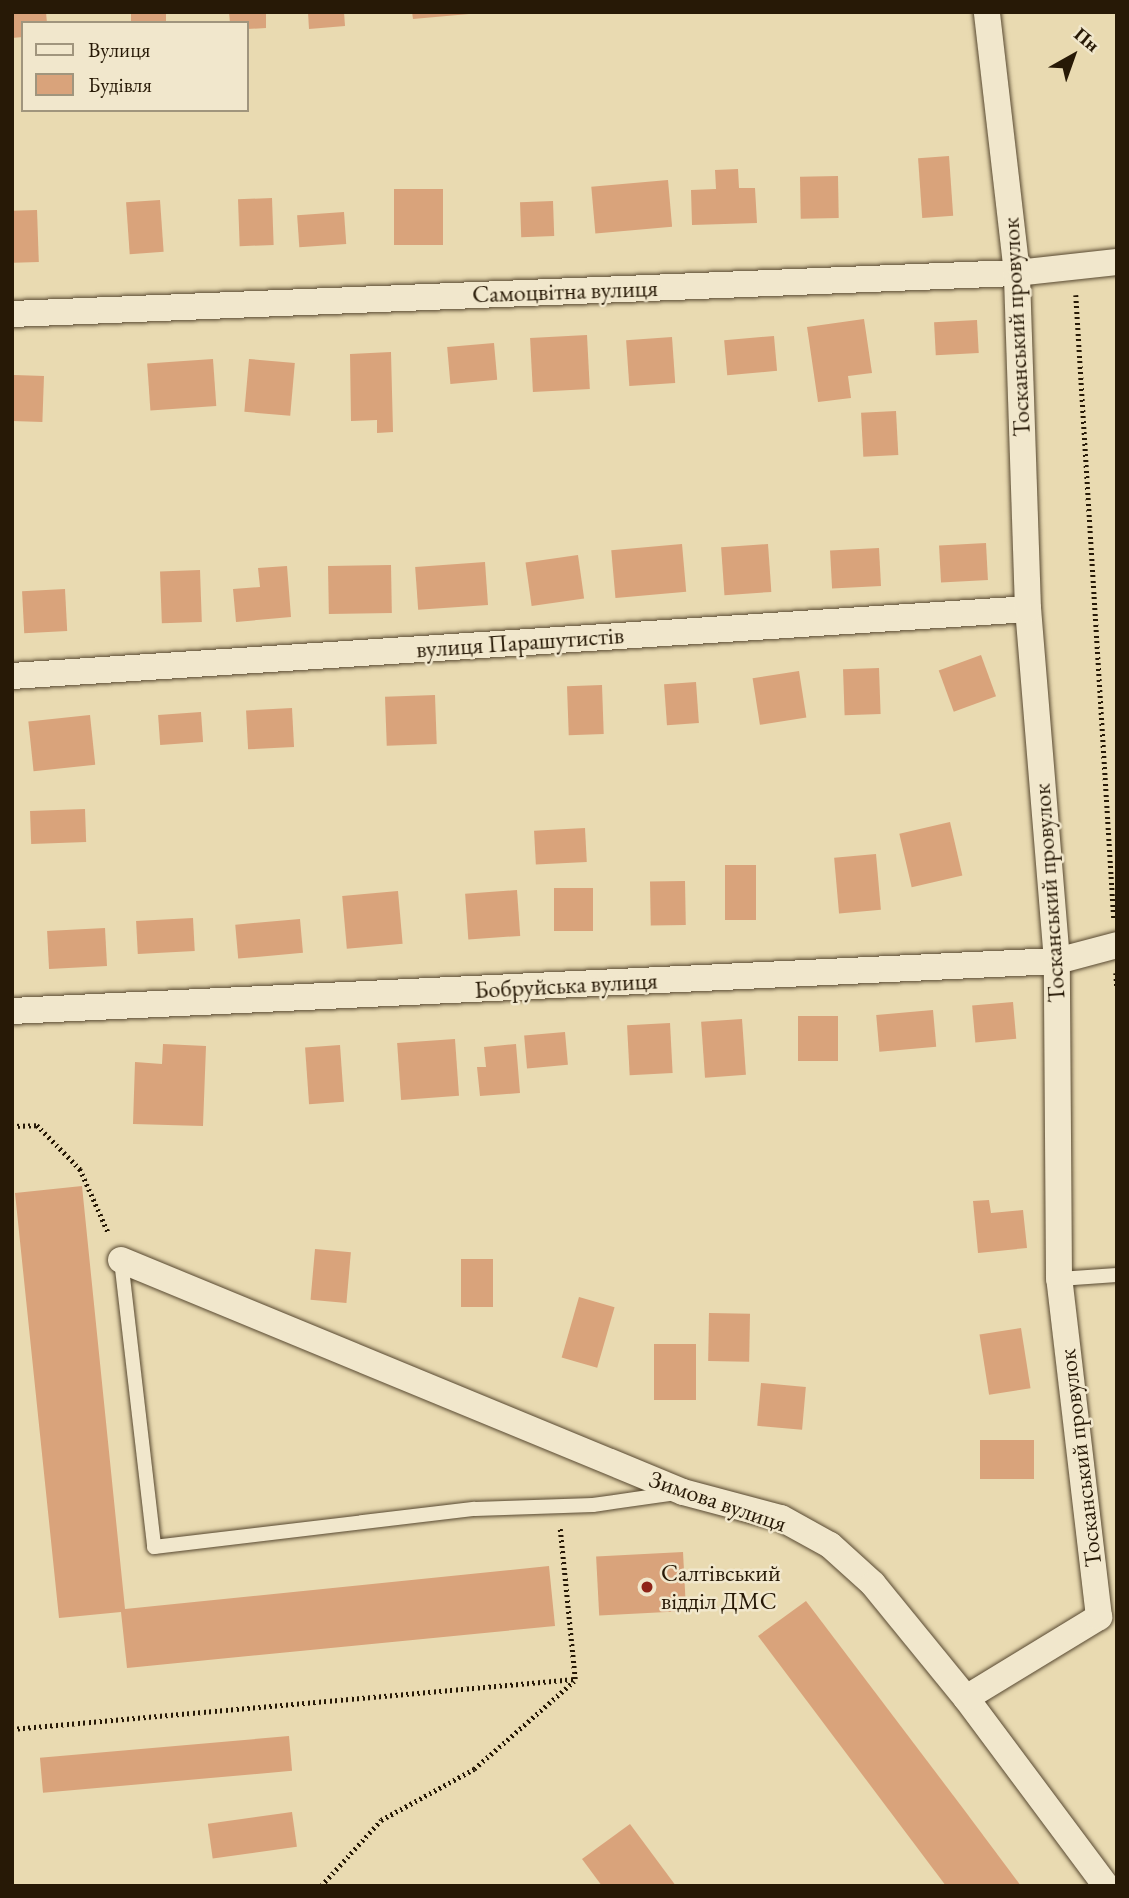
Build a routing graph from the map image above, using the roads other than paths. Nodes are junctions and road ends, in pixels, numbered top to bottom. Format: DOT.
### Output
graph roads {
  1 [pos="987,12"];
  2 [pos="1117,262"];
  3 [pos="1017,273"];
  4 [pos="12,314"];
  5 [pos="1028,609"];
  6 [pos="12,676"];
  7 [pos="1116,945"];
  8 [pos="1057,961"];
  9 [pos="12,1011"];
  10 [pos="121,1260"];
  11 [pos="1117,1275"];
  12 [pos="1059,1279"];
  13 [pos="682,1492"];
  14 [pos="966,1698"];
  15 [pos="1106,1886"];
  1 -- 3 [label="street, Тосканський провулок"];
  2 -- 3 [label="street, Самоцвітна вулиця"];
  3 -- 4 [label="street, Самоцвітна вулиця"];
  3 -- 5 [label="street, Тосканський провулок"];
  5 -- 6 [label="street, вулиця Парашутистів"];
  5 -- 8 [label="street, Тосканський провулок"];
  7 -- 8 [label="street, Бобруйська вулиця"];
  8 -- 9 [label="street, Бобруйська вулиця"];
  8 -- 12 [label="street, Тосканський провулок"];
  10 -- 13 [label="street, Зимова вулиця"];
  10 -- 13 [label="lane"];
  11 -- 12 [label="lane"];
  12 -- 14 [label="street, Тосканський провулок"];
  13 -- 14 [label="street, Зимова вулиця"];
  14 -- 15 [label="street, Зимова вулиця"];
}
